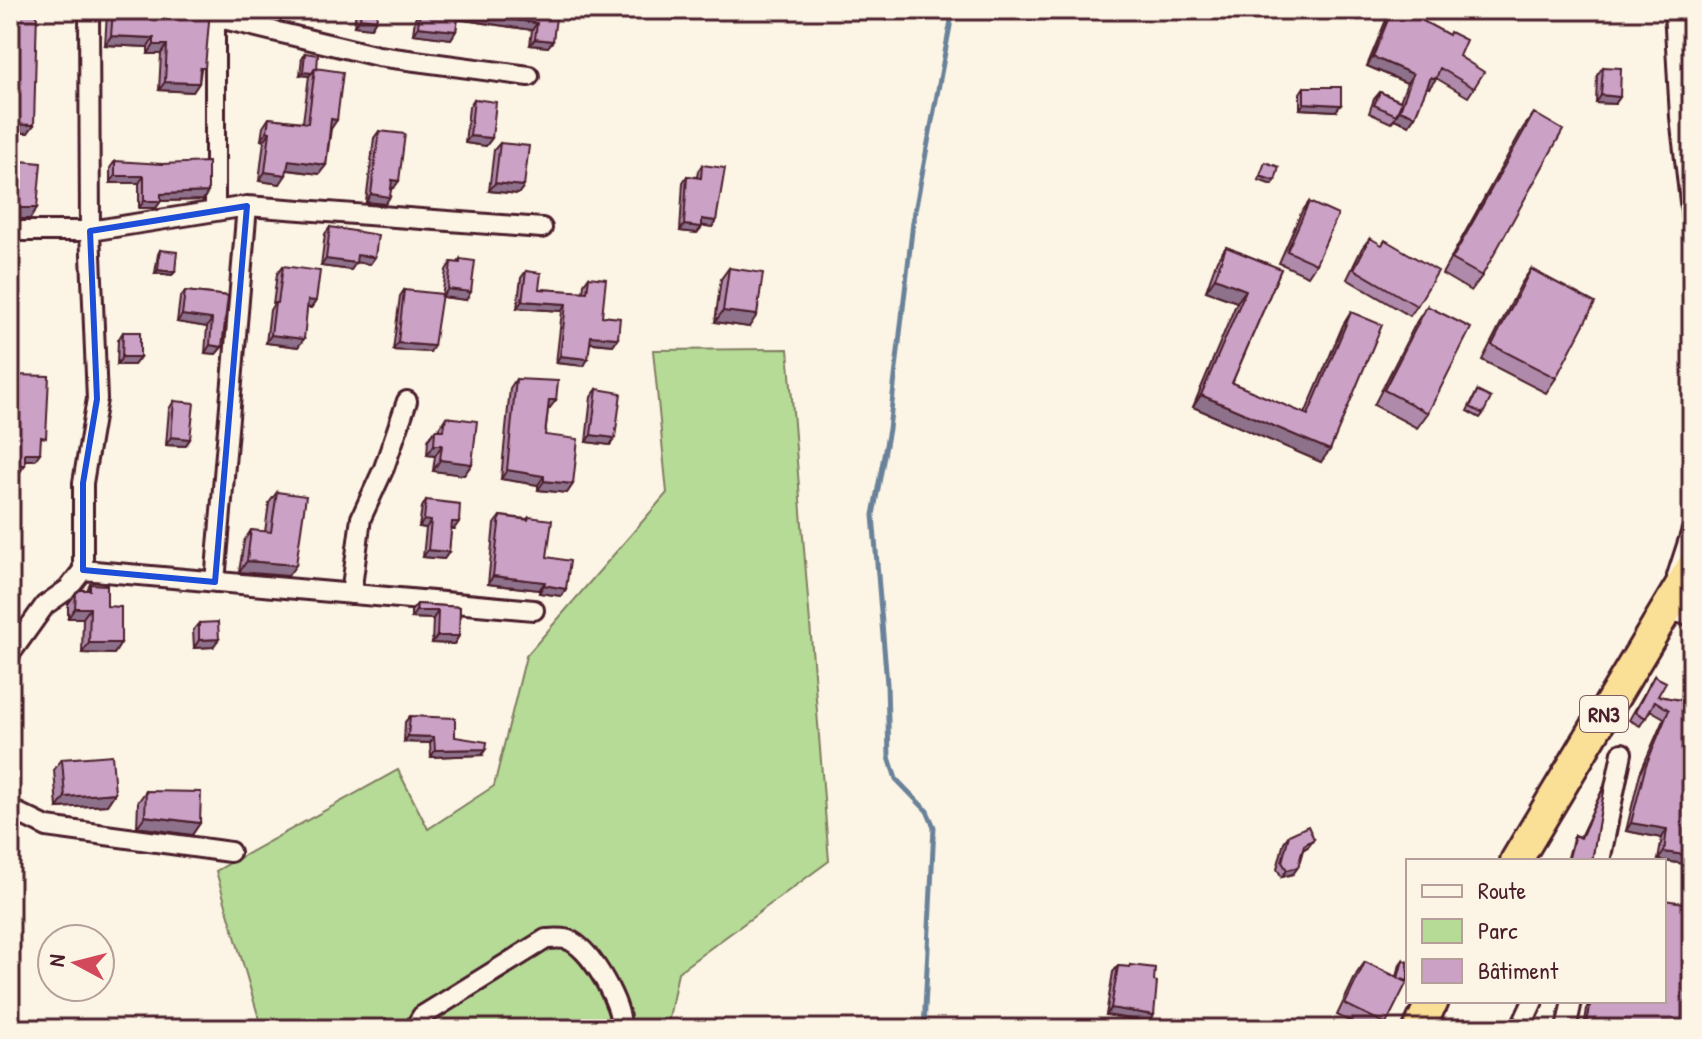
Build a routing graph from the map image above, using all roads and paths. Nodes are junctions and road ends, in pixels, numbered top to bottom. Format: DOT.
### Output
graph roads {
  1 [pos="89,10"];
  2 [pos="1674,10"];
  3 [pos="215,14"];
  4 [pos="529,76"];
  5 [pos="247,206"];
  6 [pos="215,210"];
  7 [pos="1692,219"];
  8 [pos="542,228"];
  9 [pos="10,231"];
  10 [pos="90,231"];
  11 [pos="407,401"];
  12 [pos="1692,530"];
  13 [pos="1692,567"];
  14 [pos="83,570"];
  15 [pos="215,582"];
  16 [pos="351,594"];
  17 [pos="534,610"];
  18 [pos="1679,613"];
  19 [pos="10,654"];
  20 [pos="1622,753"];
  21 [pos="10,809"];
  22 [pos="230,852"];
  23 [pos="1526,855"];
  24 [pos="1600,859"];
  25 [pos="1431,1003"];
  26 [pos="1532,1003"];
  27 [pos="1572,1003"];
  28 [pos="414,1029"];
  29 [pos="621,1029"];
  30 [pos="1419,1029"];
  31 [pos="1520,1029"];
  32 [pos="1566,1029"];
  1 -- 10 [label="street"];
  2 -- 7 [label="street"];
  3 -- 4 [label="street"];
  3 -- 6 [label="street"];
  5 -- 6 [label="street"];
  5 -- 8 [label="street"];
  5 -- 15 [label="street"];
  6 -- 10 [label="street"];
  9 -- 10 [label="street"];
  10 -- 14 [label="street"];
  11 -- 16 [label="street"];
  12 -- 18 [label="street"];
  13 -- 18 [label="highway, RN3"];
  14 -- 15 [label="street"];
  14 -- 19 [label="street"];
  15 -- 16 [label="street"];
  16 -- 17 [label="street"];
  18 -- 23 [label="highway, RN3"];
  20 -- 24 [label="street"];
  21 -- 22 [label="street"];
  25 -- 30 [label="highway"];
  26 -- 31 [label="street"];
  27 -- 32 [label="street"];
  28 -- 29 [label="street"];
}
